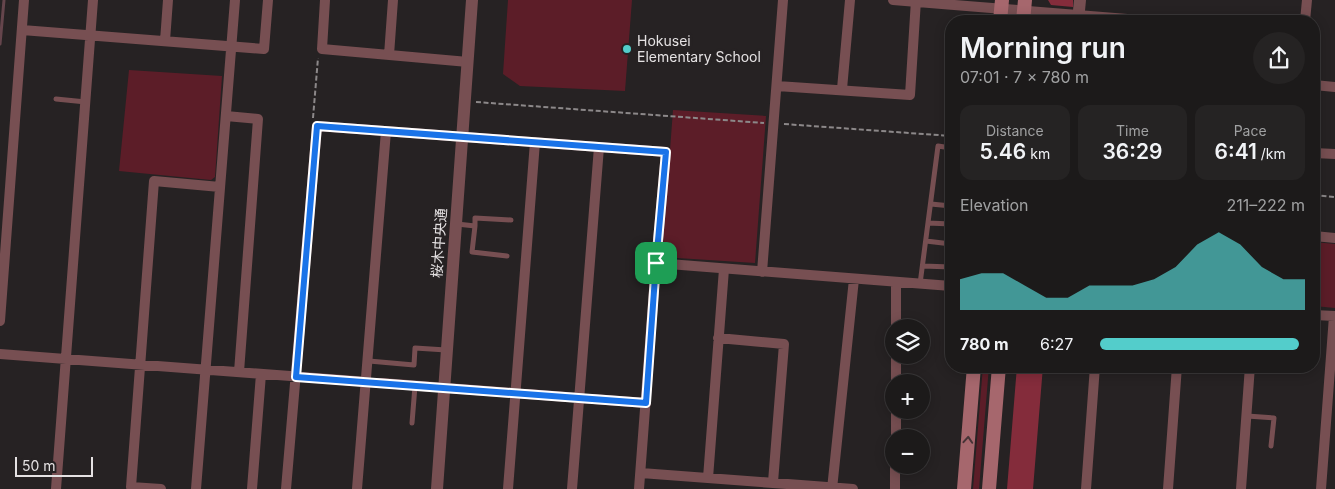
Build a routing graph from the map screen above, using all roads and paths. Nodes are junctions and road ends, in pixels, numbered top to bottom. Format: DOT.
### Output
graph roads {
  1 [pos="24,0"];
  2 [pos="94,0"];
  3 [pos="168,0"];
  4 [pos="235,0"];
  5 [pos="268,0"];
  6 [pos="325,0"];
  7 [pos="393,0"];
  8 [pos="472,0"];
  9 [pos="782,0"];
  10 [pos="850,0"];
  11 [pos="893,0"];
  12 [pos="1080,0"];
  13 [pos="1307,0"];
  14 [pos="916,1"];
  15 [pos="1001,10"];
  16 [pos="1024,11"];
  17 [pos="1055,15"];
  18 [pos="1078,15"];
  19 [pos="1306,15"];
  20 [pos="22,30"];
  21 [pos="91,35"];
  22 [pos="165,41"];
  23 [pos="231,47"];
  24 [pos="322,49"];
  25 [pos="389,55"];
  26 [pos="468,62"];
  27 [pos="1320,85"];
  28 [pos="776,86"];
  29 [pos="1335,86"];
  30 [pos="842,89"];
  31 [pos="56,100"];
  32 [pos="86,102"];
  33 [pos="476,102"];
  34 [pos="226,116"];
  35 [pos="773,123"];
  36 [pos="317,126"];
  37 [pos="386,131"];
  38 [pos="462,136"];
  39 [pos="945,136"];
  40 [pos="536,142"];
  41 [pos="599,147"];
  42 [pos="945,147"];
  43 [pos="1320,153"];
  44 [pos="1335,154"];
  45 [pos="220,187"];
  46 [pos="1320,196"];
  47 [pos="1335,197"];
  48 [pos="931,204"];
  49 [pos="945,205"];
  50 [pos="511,220"];
  51 [pos="928,223"];
  52 [pos="456,224"];
  53 [pos="945,224"];
  54 [pos="475,226"];
  55 [pos="1320,237"];
  56 [pos="1335,238"];
  57 [pos="926,241"];
  58 [pos="945,243"];
  59 [pos="507,256"];
  60 [pos="656,263"];
  61 [pos="923,266"];
  62 [pos="945,267"];
  63 [pos="724,269"];
  64 [pos="762,272"];
  65 [pos="854,279"];
  66 [pos="896,282"];
  67 [pos="920,284"];
  68 [pos="945,286"];
  69 [pos="1320,315"];
  70 [pos="1335,316"];
  71 [pos="896,319"];
  72 [pos="0,321"];
  73 [pos="718,338"];
  74 [pos="447,350"];
  75 [pos="0,354"];
  76 [pos="66,359"];
  77 [pos="369,361"];
  78 [pos="140,365"];
  79 [pos="206,370"];
  80 [pos="239,372"];
  81 [pos="973,373"];
  82 [pos="998,373"];
  83 [pos="1094,373"];
  84 [pos="1176,373"];
  85 [pos="1249,373"];
  86 [pos="261,374"];
  87 [pos="296,377"];
  88 [pos="367,382"];
  89 [pos="415,386"];
  90 [pos="444,388"];
  91 [pos="515,394"];
  92 [pos="579,398"];
  93 [pos="646,403"];
  94 [pos="1246,416"];
  95 [pos="412,423"];
  96 [pos="1271,446"];
  97 [pos="641,473"];
  98 [pos="895,474"];
  99 [pos="708,478"];
  100 [pos="771,484"];
  101 [pos="833,488"];
  102 [pos="56,489"];
  103 [pos="161,489"];
  104 [pos="196,489"];
  105 [pos="252,489"];
  106 [pos="286,489"];
  107 [pos="357,489"];
  108 [pos="436,489"];
  109 [pos="508,489"];
  110 [pos="572,489"];
  111 [pos="640,489"];
  112 [pos="853,489"];
  113 [pos="895,489"];
  114 [pos="964,489"];
  115 [pos="990,489"];
  116 [pos="1086,489"];
  117 [pos="1168,489"];
  118 [pos="1240,489"];
  119 [pos="1321,489"];
  1 -- 20 [label="street"];
  2 -- 21 [label="street"];
  3 -- 22 [label="street"];
  4 -- 23 [label="street"];
  5 -- 23 [label="street"];
  6 -- 24 [label="street"];
  7 -- 25 [label="street"];
  8 -- 26 [label="street, 桜木中央通"];
  9 -- 28 [label="street"];
  10 -- 30 [label="street"];
  11 -- 14 [label="street"];
  12 -- 18 [label="street"];
  13 -- 19 [label="street"];
  14 -- 15 [label="street"];
  14 -- 30 [label="street"];
  15 -- 16 [label="street"];
  16 -- 17 [label="street"];
  20 -- 21 [label="street"];
  20 -- 72 [label="street"];
  21 -- 22 [label="street"];
  21 -- 32 [label="street"];
  22 -- 23 [label="street"];
  23 -- 34 [label="street"];
  24 -- 25 [label="street"];
  24 -- 36 [label="path"];
  25 -- 26 [label="street"];
  26 -- 38 [label="street, 桜木中央通"];
  27 -- 29 [label="street"];
  28 -- 30 [label="street"];
  28 -- 35 [label="street"];
  31 -- 32 [label="lane"];
  32 -- 76 [label="street"];
  33 -- 35 [label="path"];
  34 -- 45 [label="street"];
  34 -- 80 [label="street"];
  35 -- 39 [label="path"];
  35 -- 64 [label="street"];
  36 -- 37 [label="street"];
  36 -- 87 [label="street"];
  37 -- 38 [label="street"];
  37 -- 77 [label="street"];
  38 -- 40 [label="street"];
  38 -- 52 [label="street, 桜木中央通"];
  40 -- 41 [label="street"];
  40 -- 91 [label="street"];
  41 -- 60 [label="street"];
  41 -- 92 [label="street"];
  42 -- 48 [label="lane"];
  43 -- 44 [label="street"];
  45 -- 78 [label="street"];
  45 -- 79 [label="street"];
  46 -- 47 [label="path"];
  48 -- 49 [label="lane"];
  48 -- 51 [label="lane"];
  50 -- 54 [label="lane"];
  51 -- 53 [label="lane"];
  51 -- 57 [label="lane"];
  52 -- 54 [label="lane"];
  52 -- 74 [label="street, 桜木中央通"];
  54 -- 59 [label="lane"];
  55 -- 56 [label="street"];
  57 -- 58 [label="lane"];
  57 -- 61 [label="lane"];
  60 -- 63 [label="street"];
  60 -- 93 [label="street"];
  61 -- 62 [label="lane"];
  61 -- 67 [label="lane"];
  63 -- 64 [label="street"];
  63 -- 73 [label="street"];
  64 -- 65 [label="street"];
  65 -- 66 [label="street"];
  65 -- 101 [label="street"];
  66 -- 67 [label="street"];
  66 -- 71 [label="street"];
  67 -- 68 [label="street"];
  69 -- 70 [label="street"];
  70 -- 119 [label="street"];
  73 -- 99 [label="street"];
  73 -- 100 [label="street"];
  74 -- 77 [label="lane"];
  74 -- 90 [label="street, 桜木中央通"];
  75 -- 76 [label="street"];
  76 -- 78 [label="street"];
  76 -- 102 [label="street"];
  77 -- 88 [label="street"];
  78 -- 79 [label="street"];
  78 -- 103 [label="street"];
  79 -- 80 [label="street"];
  79 -- 104 [label="street"];
  80 -- 86 [label="street"];
  114 -- 81 [label="main road, one-way"];
  82 -- 115 [label="main road"];
  83 -- 116 [label="street"];
  84 -- 117 [label="street"];
  85 -- 94 [label="street"];
  86 -- 87 [label="street"];
  86 -- 105 [label="street"];
  87 -- 88 [label="street"];
  87 -- 106 [label="street"];
  88 -- 89 [label="street"];
  88 -- 107 [label="street"];
  89 -- 90 [label="street"];
  89 -- 95 [label="lane"];
  90 -- 91 [label="street"];
  90 -- 108 [label="street, 桜木中央通"];
  91 -- 92 [label="street"];
  91 -- 109 [label="street"];
  92 -- 93 [label="street"];
  92 -- 110 [label="street"];
  93 -- 97 [label="street"];
  94 -- 96 [label="lane"];
  94 -- 118 [label="street"];
  97 -- 99 [label="street"];
  97 -- 111 [label="street"];
  98 -- 113 [label="street"];
  99 -- 100 [label="street"];
  100 -- 101 [label="street"];
  101 -- 112 [label="street"];
}
